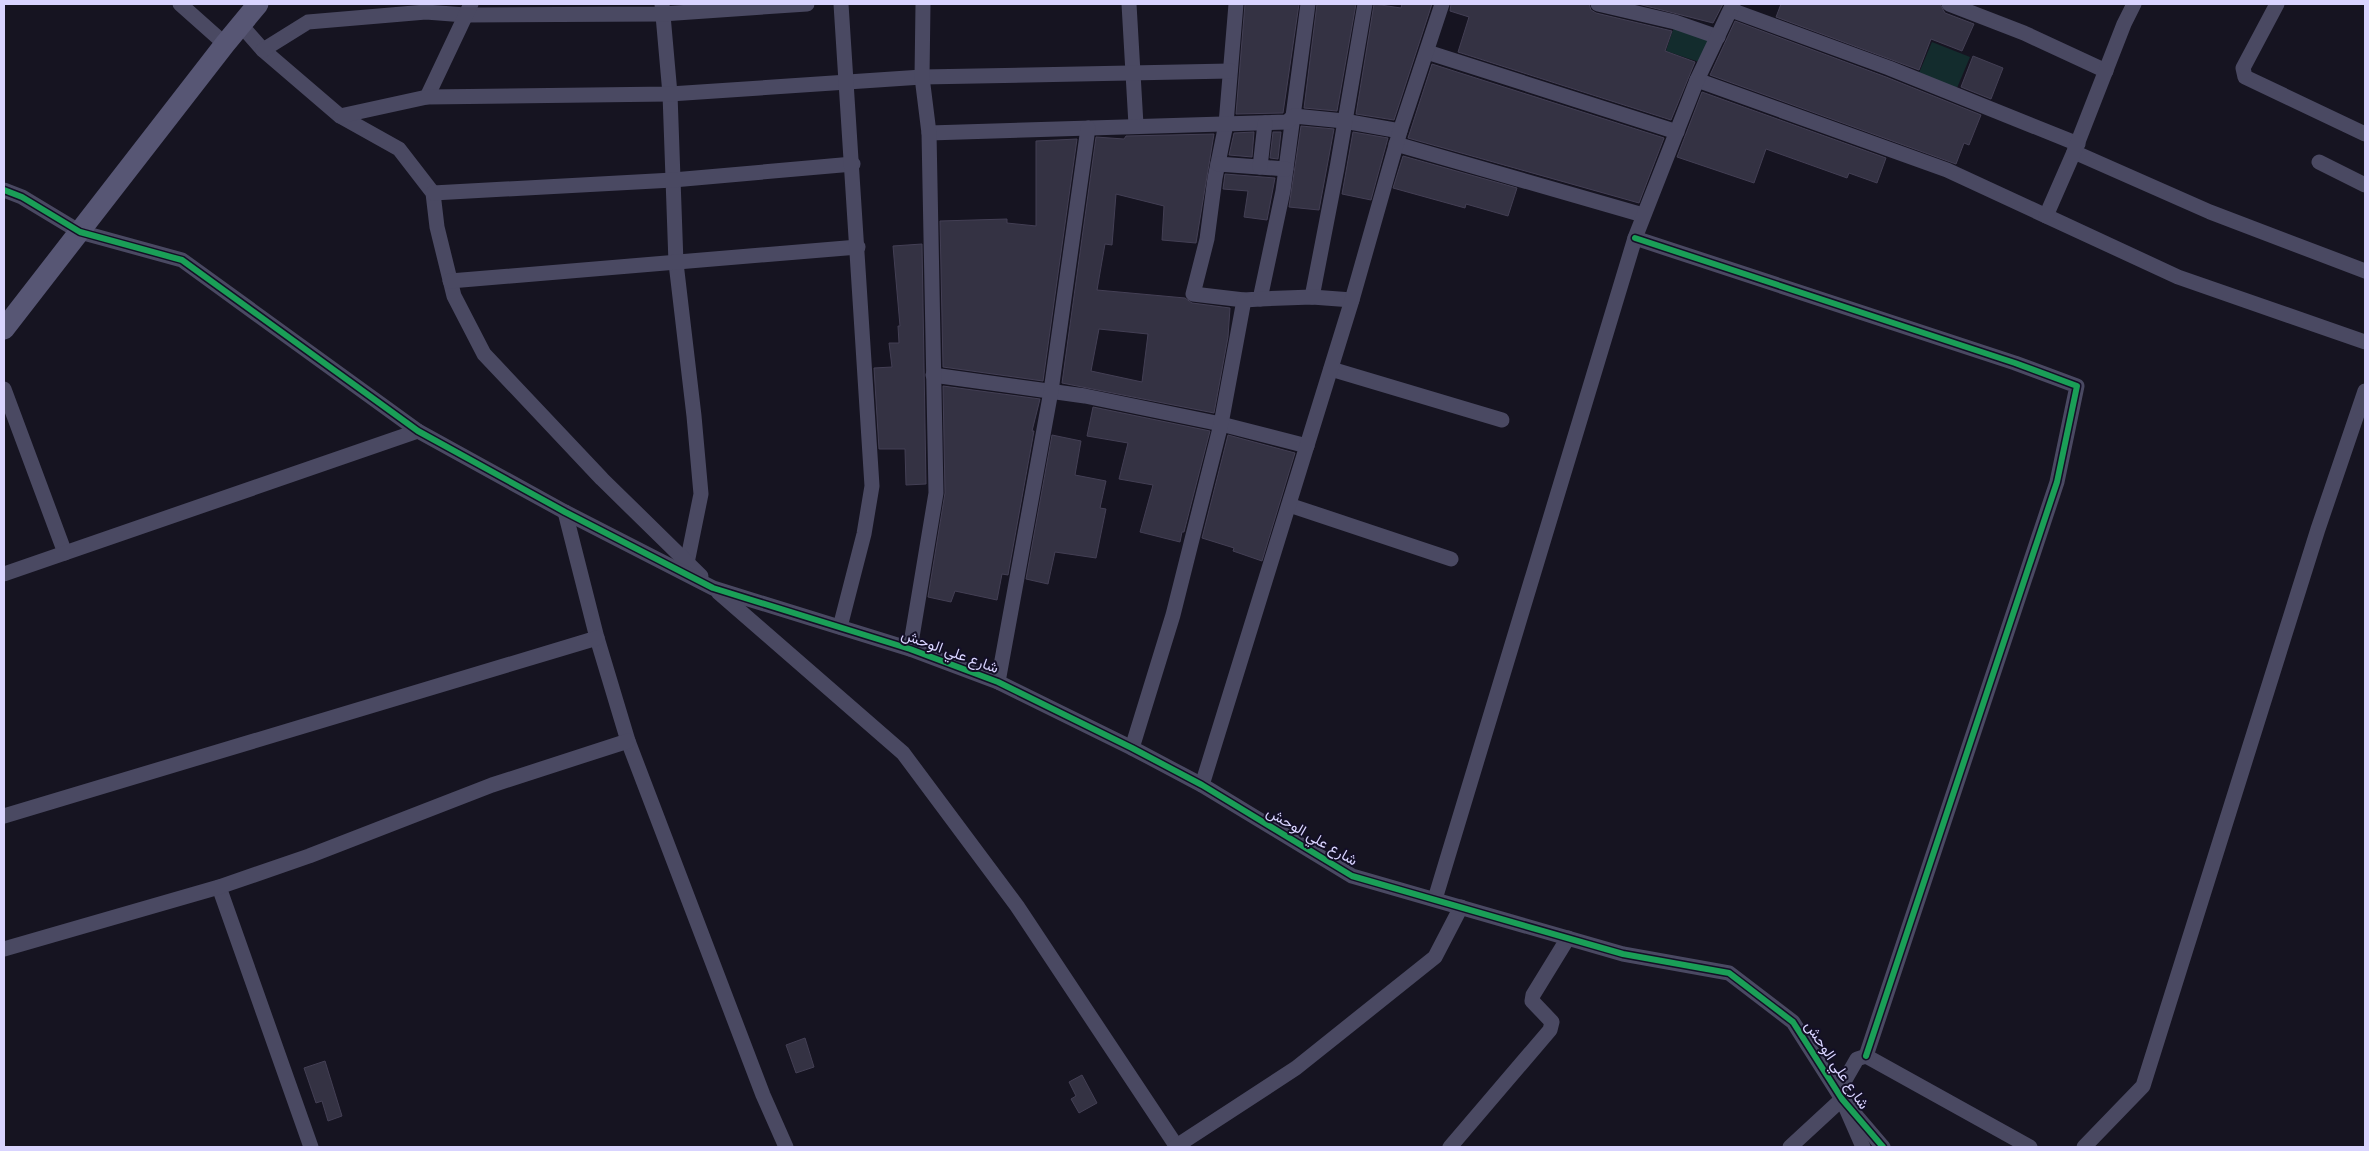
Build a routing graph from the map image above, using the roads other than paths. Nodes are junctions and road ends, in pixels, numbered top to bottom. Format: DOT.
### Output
graph roads {
  1 [pos="180,4"];
  2 [pos="258,4"];
  3 [pos="807,4"];
  4 [pos="841,4"];
  5 [pos="923,4"];
  6 [pos="1128,4"];
  7 [pos="1236,4"];
  8 [pos="1308,4"];
  9 [pos="1365,4"];
  10 [pos="1442,4"];
  11 [pos="1598,4"];
  12 [pos="1949,4"];
  13 [pos="2134,4"];
  14 [pos="2277,4"];
  15 [pos="1732,7"];
  16 [pos="662,9"];
  17 [pos="468,10"];
  18 [pos="241,25"];
  19 [pos="1718,36"];
  20 [pos="224,44"];
  21 [pos="263,50"];
  22 [pos="1427,52"];
  23 [pos="1134,71"];
  24 [pos="1230,71"];
  25 [pos="2106,71"];
  26 [pos="922,77"];
  27 [pos="1698,80"];
  28 [pos="845,82"];
  29 [pos="670,94"];
  30 [pos="427,97"];
  31 [pos="340,116"];
  32 [pos="1294,116"];
  33 [pos="1344,121"];
  34 [pos="1265,123"];
  35 [pos="1226,124"];
  36 [pos="1136,125"];
  37 [pos="1088,128"];
  38 [pos="1677,132"];
  39 [pos="929,133"];
  40 [pos="2365,134"];
  41 [pos="1398,138"];
  42 [pos="2076,148"];
  43 [pos="2319,162"];
  44 [pos="853,164"];
  45 [pos="1218,164"];
  46 [pos="1260,167"];
  47 [pos="1286,169"];
  48 [pos="673,180"];
  49 [pos="2365,185"];
  50 [pos="4,190"];
  51 [pos="433,193"];
  52 [pos="1643,215"];
  53 [pos="2046,216"];
  54 [pos="80,232"];
  55 [pos="1634,238"];
  56 [pos="858,247"];
  57 [pos="676,263"];
  58 [pos="2365,271"];
  59 [pos="450,281"];
  60 [pos="1312,298"];
  61 [pos="1260,299"];
  62 [pos="1244,300"];
  63 [pos="1352,300"];
  64 [pos="4,329"];
  65 [pos="2365,342"];
  66 [pos="1331,369"];
  67 [pos="933,375"];
  68 [pos="4,389"];
  69 [pos="1051,391"];
  70 [pos="2365,391"];
  71 [pos="1502,420"];
  72 [pos="1221,424"];
  73 [pos="418,431"];
  74 [pos="1307,446"];
  75 [pos="1288,505"];
  76 [pos="565,512"];
  77 [pos="65,553"];
  78 [pos="1451,559"];
  79 [pos="687,563"];
  80 [pos="4,574"];
  81 [pos="713,588"];
  82 [pos="840,627"];
  83 [pos="597,638"];
  84 [pos="910,649"];
  85 [pos="998,682"];
  86 [pos="628,740"];
  87 [pos="1132,748"];
  88 [pos="1202,785"];
  89 [pos="4,816"];
  90 [pos="219,887"];
  91 [pos="1435,900"];
  92 [pos="1461,907"];
  93 [pos="1568,938"];
  94 [pos="4,949"];
  95 [pos="1866,1056"];
  96 [pos="1840,1096"];
  97 [pos="311,1147"];
  98 [pos="786,1147"];
  99 [pos="1176,1147"];
  100 [pos="1450,1147"];
  101 [pos="1790,1147"];
  102 [pos="1863,1147"];
  103 [pos="1883,1147"];
  104 [pos="2030,1147"];
  105 [pos="2084,1147"];
  1 -- 20 [label="street"];
  2 -- 18 [label="main road"];
  3 -- 16 [label="street"];
  4 -- 28 [label="street"];
  5 -- 26 [label="street"];
  6 -- 23 [label="street"];
  7 -- 24 [label="street"];
  8 -- 32 [label="street"];
  9 -- 33 [label="street"];
  10 -- 22 [label="street"];
  11 -- 19 [label="street"];
  12 -- 25 [label="street"];
  13 -- 25 [label="street"];
  14 -- 40 [label="street"];
  15 -- 19 [label="street"];
  15 -- 42 [label="street"];
  16 -- 17 [label="street"];
  16 -- 29 [label="street"];
  17 -- 21 [label="street"];
  17 -- 30 [label="street"];
  18 -- 20 [label="main road"];
  18 -- 21 [label="street"];
  19 -- 27 [label="street"];
  20 -- 54 [label="main road"];
  21 -- 31 [label="street"];
  22 -- 38 [label="street"];
  22 -- 41 [label="street"];
  23 -- 24 [label="street"];
  23 -- 26 [label="street"];
  23 -- 36 [label="street"];
  24 -- 35 [label="street"];
  25 -- 42 [label="street"];
  26 -- 28 [label="street"];
  26 -- 39 [label="street"];
  27 -- 38 [label="street"];
  27 -- 53 [label="street"];
  28 -- 29 [label="street"];
  28 -- 44 [label="street"];
  29 -- 30 [label="street"];
  29 -- 48 [label="street"];
  30 -- 31 [label="street"];
  31 -- 51 [label="street"];
  32 -- 33 [label="street"];
  32 -- 34 [label="street"];
  32 -- 47 [label="street"];
  33 -- 41 [label="street"];
  33 -- 60 [label="street"];
  34 -- 35 [label="street"];
  34 -- 46 [label="street"];
  35 -- 36 [label="street"];
  35 -- 45 [label="street"];
  36 -- 37 [label="street"];
  37 -- 39 [label="street"];
  37 -- 69 [label="street"];
  38 -- 52 [label="street"];
  39 -- 67 [label="street"];
  41 -- 52 [label="street"];
  41 -- 63 [label="street"];
  42 -- 53 [label="street"];
  42 -- 58 [label="street"];
  43 -- 49 [label="street"];
  44 -- 48 [label="street"];
  44 -- 56 [label="street"];
  45 -- 46 [label="street"];
  45 -- 62 [label="street"];
  46 -- 47 [label="street"];
  47 -- 61 [label="street"];
  48 -- 51 [label="street"];
  48 -- 57 [label="street"];
  50 -- 54 [label="street"];
  51 -- 59 [label="street"];
  52 -- 55 [label="street"];
  53 -- 65 [label="street"];
  54 -- 64 [label="main road"];
  54 -- 73 [label="street"];
  55 -- 91 [label="street"];
  55 -- 95 [label="street"];
  56 -- 57 [label="street"];
  56 -- 82 [label="street"];
  57 -- 59 [label="street"];
  57 -- 79 [label="street"];
  59 -- 79 [label="street"];
  60 -- 61 [label="street"];
  60 -- 63 [label="street"];
  61 -- 62 [label="street"];
  62 -- 72 [label="street"];
  63 -- 66 [label="street"];
  66 -- 71 [label="street"];
  66 -- 74 [label="street"];
  67 -- 69 [label="street"];
  67 -- 84 [label="street"];
  68 -- 77 [label="street"];
  69 -- 72 [label="street"];
  69 -- 85 [label="street"];
  70 -- 105 [label="street"];
  72 -- 74 [label="street"];
  72 -- 87 [label="street"];
  73 -- 76 [label="street"];
  73 -- 77 [label="street"];
  74 -- 75 [label="street"];
  75 -- 78 [label="street"];
  75 -- 88 [label="street"];
  76 -- 81 [label="street"];
  76 -- 83 [label="street"];
  77 -- 80 [label="street"];
  79 -- 81 [label="street"];
  81 -- 82 [label="street, شارع علي الوحش"];
  81 -- 99 [label="street"];
  82 -- 84 [label="street, شارع علي الوحش"];
  83 -- 86 [label="street"];
  83 -- 89 [label="street"];
  84 -- 85 [label="street, شارع علي الوحش"];
  85 -- 87 [label="street, شارع علي الوحش"];
  86 -- 90 [label="street"];
  86 -- 98 [label="street"];
  87 -- 88 [label="street, شارع علي الوحش"];
  88 -- 91 [label="street, شارع علي الوحش"];
  90 -- 94 [label="street"];
  90 -- 97 [label="street"];
  91 -- 92 [label="street, شارع علي الوحش"];
  92 -- 93 [label="street, شارع علي الوحش"];
  92 -- 99 [label="street"];
  93 -- 96 [label="street, شارع علي الوحش"];
  93 -- 100 [label="street"];
  95 -- 96 [label="street"];
  95 -- 104 [label="street"];
  96 -- 101 [label="street"];
  96 -- 102 [label="street"];
  96 -- 103 [label="street, شارع علي الوحش"];
}
